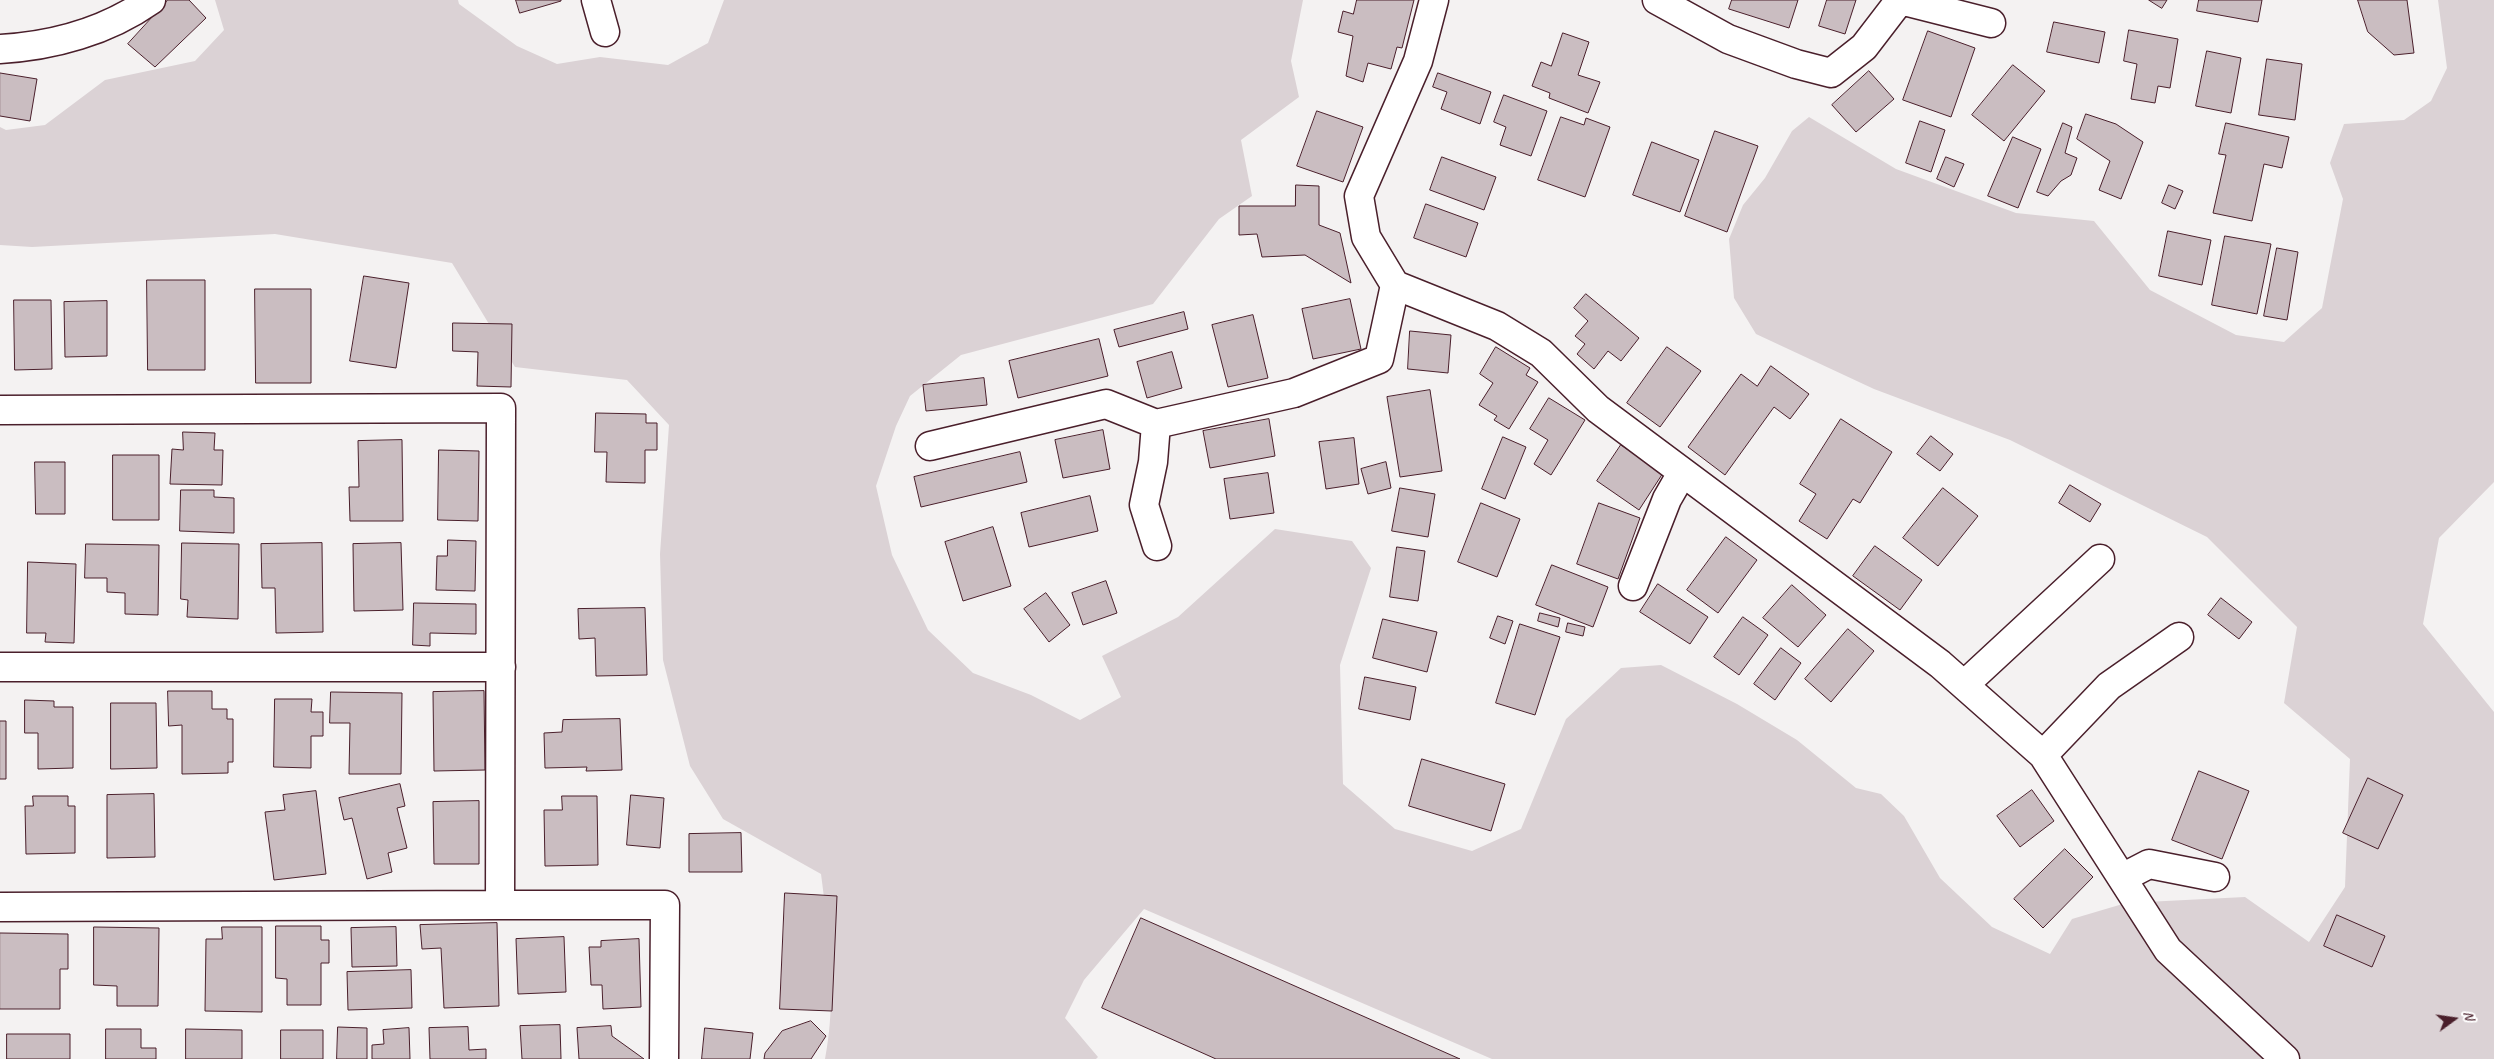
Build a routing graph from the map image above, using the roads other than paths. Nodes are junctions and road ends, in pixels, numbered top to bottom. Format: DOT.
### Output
graph roads {
  1 [pos="151,0"];
  2 [pos="596,0"];
  3 [pos="1434,0"];
  4 [pos="1657,0"];
  5 [pos="1900,0"];
  6 [pos="1700,11"];
  7 [pos="1991,23"];
  8 [pos="605,32"];
  9 [pos="0,49"];
  10 [pos="1395,285"];
  11 [pos="0,410"];
  12 [pos="1156,424"];
  13 [pos="930,446"];
  14 [pos="1682,473"];
  15 [pos="1156,546"];
  16 [pos="2100,559"];
  17 [pos="1633,586"];
  18 [pos="2178,637"];
  19 [pos="0,667"];
  20 [pos="502,667"];
  21 [pos="1964,685"];
  22 [pos="2043,755"];
  23 [pos="2214,877"];
  24 [pos="2122,878"];
  25 [pos="500,905"];
  26 [pos="0,907"];
  27 [pos="664,1059"];
  28 [pos="2285,1059"];
  1 -- 9 [label="street"];
  2 -- 8 [label="street"];
  3 -- 10 [label="street"];
  4 -- 6 [label="street"];
  5 -- 6 [label="street"];
  5 -- 7 [label="street"];
  10 -- 12 [label="street"];
  10 -- 14 [label="street"];
  11 -- 20 [label="street"];
  12 -- 13 [label="street"];
  12 -- 15 [label="street"];
  14 -- 17 [label="street"];
  14 -- 21 [label="street"];
  16 -- 21 [label="street"];
  18 -- 22 [label="street"];
  19 -- 20 [label="street"];
  20 -- 25 [label="street"];
  21 -- 22 [label="street"];
  22 -- 24 [label="street"];
  23 -- 24 [label="street"];
  24 -- 28 [label="street"];
  25 -- 26 [label="street"];
  25 -- 27 [label="street"];
}
